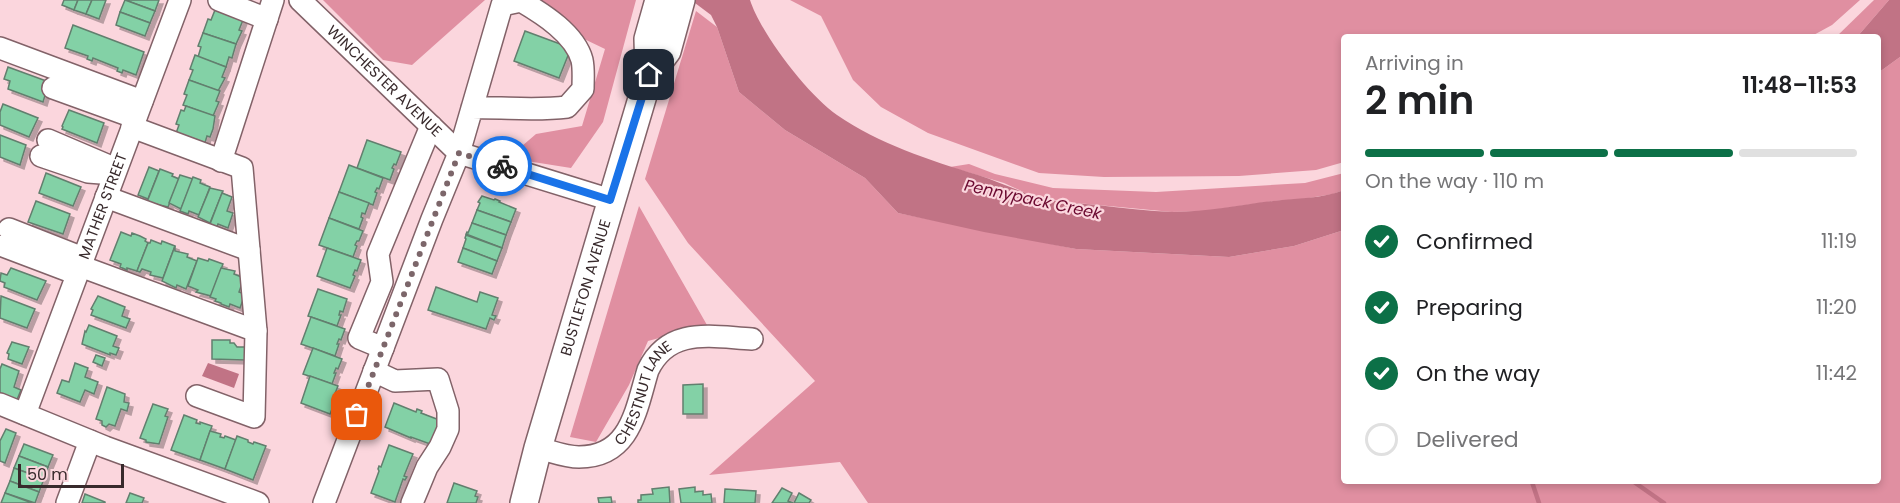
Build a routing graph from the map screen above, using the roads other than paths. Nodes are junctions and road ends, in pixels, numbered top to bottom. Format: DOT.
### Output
graph roads {
  1 [pos="180,0"];
  2 [pos="219,0"];
  3 [pos="300,0"];
  4 [pos="659,0"];
  5 [pos="681,0"];
  6 [pos="270,10"];
  7 [pos="657,45"];
  8 [pos="0,48"];
  9 [pos="53,88"];
  10 [pos="472,108"];
  11 [pos="136,115"];
  12 [pos="431,126"];
  13 [pos="45,148"];
  14 [pos="459,153"];
  15 [pos="221,160"];
  16 [pos="115,171"];
  17 [pos="106,198"];
  18 [pos="610,200"];
  19 [pos="6,238"];
  20 [pos="249,250"];
  21 [pos="80,266"];
  22 [pos="256,331"];
  23 [pos="752,339"];
  24 [pos="383,348"];
  25 [pos="374,371"];
  26 [pos="196,396"];
  27 [pos="0,404"];
  28 [pos="26,414"];
  29 [pos="90,441"];
  30 [pos="538,447"];
  31 [pos="67,503"];
  32 [pos="258,503"];
  33 [pos="324,503"];
  34 [pos="412,503"];
  35 [pos="524,503"];
  1 -- 11 [label="street, MATHER STREET"];
  2 -- 6 [label="street"];
  3 -- 12 [label="street, WINCHESTER AVENUE"];
  4 -- 7 [label="main road, BUSTLETON AVENUE"];
  5 -- 7 [label="main road, BUSTLETON AVENUE"];
  6 -- 15 [label="street"];
  7 -- 18 [label="main road, BUSTLETON AVENUE"];
  8 -- 11 [label="street"];
  9 -- 11 [label="street"];
  10 -- 10 [label="street"];
  10 -- 14 [label="street"];
  11 -- 15 [label="street"];
  11 -- 16 [label="street, MATHER STREET"];
  12 -- 14 [label="street, WINCHESTER AVENUE"];
  12 -- 24 [label="street"];
  13 -- 16 [label="street"];
  14 -- 18 [label="street, WINCHESTER AVENUE"];
  14 -- 24 [label="street"];
  15 -- 20 [label="street"];
  16 -- 17 [label="street, MATHER STREET"];
  17 -- 20 [label="street"];
  17 -- 21 [label="street, MATHER STREET"];
  18 -- 30 [label="main road, BUSTLETON AVENUE"];
  19 -- 21 [label="street"];
  20 -- 22 [label="street"];
  21 -- 22 [label="street"];
  21 -- 28 [label="street, MATHER STREET"];
  22 -- 26 [label="street"];
  23 -- 30 [label="street, CHESTNUT LANE"];
  24 -- 25 [label="street"];
  25 -- 33 [label="street"];
  25 -- 34 [label="street"];
  27 -- 28 [label="street"];
  28 -- 29 [label="street"];
  29 -- 31 [label="street"];
  29 -- 32 [label="street"];
  30 -- 35 [label="main road, BUSTLETON AVENUE"];
}
